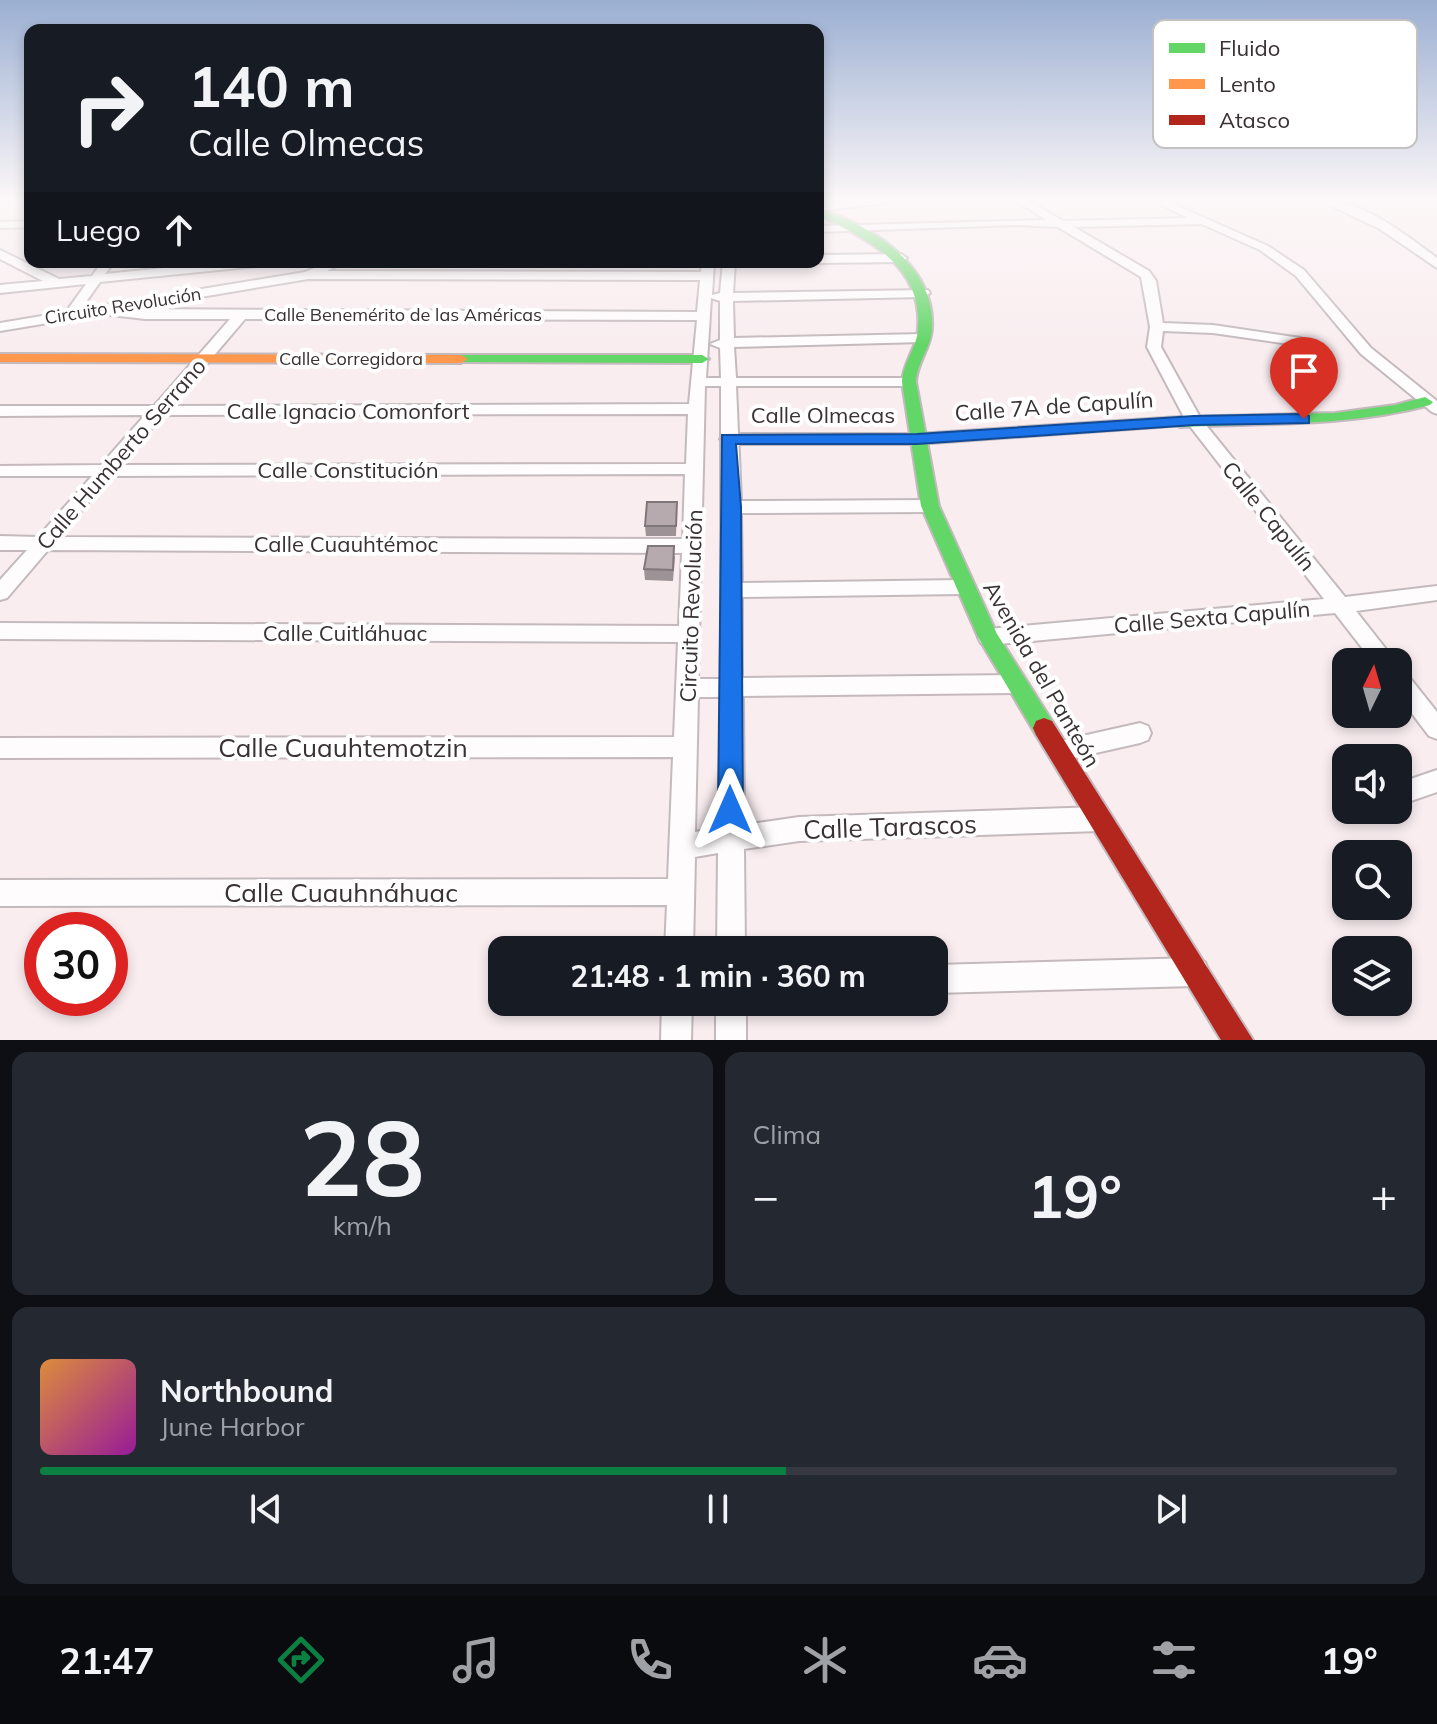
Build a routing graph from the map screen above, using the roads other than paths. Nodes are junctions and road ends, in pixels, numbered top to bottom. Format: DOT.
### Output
graph roads {
  1 [pos="891,249"];
  2 [pos="1101,249"];
  3 [pos="1265,249"];
  4 [pos="1417,249"];
  5 [pos="0,254"];
  6 [pos="901,258"];
  7 [pos="824,259"];
  8 [pos="1437,264"];
  9 [pos="24,266"];
  10 [pos="28,268"];
  11 [pos="103,268"];
  12 [pos="201,268"];
  13 [pos="263,268"];
  14 [pos="324,268"];
  15 [pos="725,268"];
  16 [pos="308,275"];
  17 [pos="94,279"];
  18 [pos="57,283"];
  19 [pos="248,285"];
  20 [pos="0,289"];
  21 [pos="710,290"];
  22 [pos="924,293"];
  23 [pos="103,310"];
  24 [pos="71,314"];
  25 [pos="241,315"];
  26 [pos="0,327"];
  27 [pos="1157,327"];
  28 [pos="923,338"];
  29 [pos="1296,341"];
  30 [pos="729,343"];
  31 [pos="702,352"];
  32 [pos="0,358"];
  33 [pos="203,359"];
  34 [pos="697,382"];
  35 [pos="728,382"];
  36 [pos="909,382"];
  37 [pos="1431,405"];
  38 [pos="696,409"];
  39 [pos="0,411"];
  40 [pos="157,412"];
  41 [pos="1194,421"];
  42 [pos="728,439"];
  43 [pos="917,439"];
  44 [pos="695,469"];
  45 [pos="0,471"];
  46 [pos="106,471"];
  47 [pos="930,506"];
  48 [pos="732,507"];
  49 [pos="0,543"];
  50 [pos="44,543"];
  51 [pos="693,546"];
  52 [pos="963,587"];
  53 [pos="731,590"];
  54 [pos="0,593"];
  55 [pos="1437,593"];
  56 [pos="1341,605"];
  57 [pos="0,631"];
  58 [pos="690,634"];
  59 [pos="988,637"];
  60 [pos="1374,648"];
  61 [pos="1016,684"];
  62 [pos="688,688"];
  63 [pos="731,689"];
  64 [pos="1412,697"];
  65 [pos="1437,729"];
  66 [pos="1140,733"];
  67 [pos="686,747"];
  68 [pos="0,748"];
  69 [pos="1060,751"];
  70 [pos="1437,781"];
  71 [pos="1412,790"];
  72 [pos="1099,819"];
  73 [pos="730,840"];
  74 [pos="682,846"];
  75 [pos="681,892"];
  76 [pos="0,893"];
  77 [pos="679,936"];
  78 [pos="731,936"];
  79 [pos="1196,972"];
  80 [pos="948,979"];
  81 [pos="677,1016"];
  82 [pos="731,1016"];
  83 [pos="676,1040"];
  84 [pos="731,1040"];
  85 [pos="1238,1040"];
  1 -- 6 [label="street"];
  2 -- 27 [label="street, Calle Capulín"];
  3 -- 37 [label="street"];
  4 -- 8 [label="street"];
  5 -- 9 [label="street"];
  6 -- 7 [label="street"];
  6 -- 22 [label="street"];
  10 -- 18 [label="street"];
  11 -- 17 [label="street"];
  12 -- 17 [label="street"];
  13 -- 19 [label="street"];
  14 -- 16 [label="street, Circuito Revolución"];
  15 -- 21 [label="street, Circuito Revolución"];
  16 -- 19 [label="street, Circuito Revolución"];
  16 -- 21 [label="street"];
  17 -- 18 [label="street"];
  17 -- 24 [label="street"];
  18 -- 20 [label="street"];
  19 -- 23 [label="street, Circuito Revolución"];
  21 -- 22 [label="street"];
  21 -- 25 [label="street, Calle Benemérito de las Américas"];
  21 -- 30 [label="street, Circuito Revolución"];
  21 -- 31 [label="street, Circuito Revolución"];
  22 -- 28 [label="street, Avenida del Panteón"];
  23 -- 24 [label="street, Circuito Revolución"];
  23 -- 25 [label="street, Calle Benemérito de las Américas"];
  24 -- 26 [label="street, Circuito Revolución"];
  25 -- 33 [label="street, Calle Humberto Serrano"];
  27 -- 29 [label="street"];
  27 -- 41 [label="street, Calle Capulín"];
  28 -- 30 [label="street"];
  28 -- 36 [label="street, Avenida del Panteón"];
  30 -- 31 [label="street"];
  30 -- 35 [label="street, Circuito Revolución"];
  31 -- 33 [label="street, Calle Corregidora"];
  31 -- 34 [label="street, Circuito Revolución"];
  32 -- 33 [label="street, Calle Corregidora"];
  33 -- 40 [label="street, Calle Humberto Serrano"];
  34 -- 35 [label="street"];
  34 -- 38 [label="street, Circuito Revolución"];
  35 -- 36 [label="street"];
  35 -- 42 [label="street, Circuito Revolución"];
  36 -- 43 [label="street, Avenida del Panteón"];
  37 -- 41 [label="street, Calle 7A de Capulín"];
  38 -- 40 [label="street, Calle Ignacio Comonfort"];
  38 -- 44 [label="street, Circuito Revolución"];
  39 -- 40 [label="street, Calle Ignacio Comonfort"];
  40 -- 46 [label="street, Calle Humberto Serrano"];
  41 -- 43 [label="street, Calle 7A de Capulín"];
  41 -- 56 [label="street, Calle Capulín"];
  42 -- 43 [label="street, Calle Olmecas"];
  42 -- 48 [label="street, Circuito Revolución"];
  43 -- 47 [label="street, Avenida del Panteón"];
  44 -- 46 [label="street, Calle Constitución"];
  44 -- 51 [label="street, Circuito Revolución"];
  45 -- 46 [label="street, Calle Constitución"];
  46 -- 50 [label="street, Calle Humberto Serrano"];
  47 -- 48 [label="street"];
  47 -- 52 [label="street, Avenida del Panteón"];
  48 -- 53 [label="street, Circuito Revolución"];
  49 -- 50 [label="street, Calle Cuauhtémoc"];
  50 -- 51 [label="street, Calle Cuauhtémoc"];
  50 -- 54 [label="street, Calle Humberto Serrano"];
  51 -- 58 [label="street, Circuito Revolución"];
  52 -- 53 [label="street"];
  52 -- 59 [label="street, Avenida del Panteón"];
  53 -- 63 [label="street, Circuito Revolución"];
  55 -- 56 [label="street, Calle Sexta Capulín"];
  56 -- 59 [label="street, Calle Sexta Capulín"];
  56 -- 60 [label="street, Calle Capulín"];
  57 -- 58 [label="street, Calle Cuitláhuac"];
  58 -- 62 [label="street, Circuito Revolución"];
  59 -- 61 [label="street, Avenida del Panteón"];
  61 -- 63 [label="street"];
  61 -- 69 [label="street, Avenida del Panteón"];
  62 -- 63 [label="street"];
  62 -- 67 [label="street, Circuito Revolución"];
  63 -- 73 [label="street, Circuito Revolución"];
  64 -- 65 [label="street"];
  66 -- 69 [label="street"];
  67 -- 68 [label="street, Calle Cuauhtemotzin"];
  67 -- 74 [label="street, Circuito Revolución"];
  69 -- 72 [label="street, Avenida del Panteón"];
  70 -- 71 [label="street"];
  72 -- 73 [label="street, Calle Tarascos"];
  72 -- 79 [label="street, Avenida del Panteón"];
  73 -- 74 [label="street, Calle Tarascos"];
  73 -- 78 [label="street, Circuito Revolución"];
  74 -- 75 [label="street, Circuito Revolución"];
  75 -- 76 [label="street, Calle Cuauhnáhuac"];
  75 -- 77 [label="street, Circuito Revolución"];
  79 -- 80 [label="street"];
  79 -- 85 [label="street, Avenida del Panteón"];
  81 -- 83 [label="street"];
  82 -- 84 [label="street"];
}
